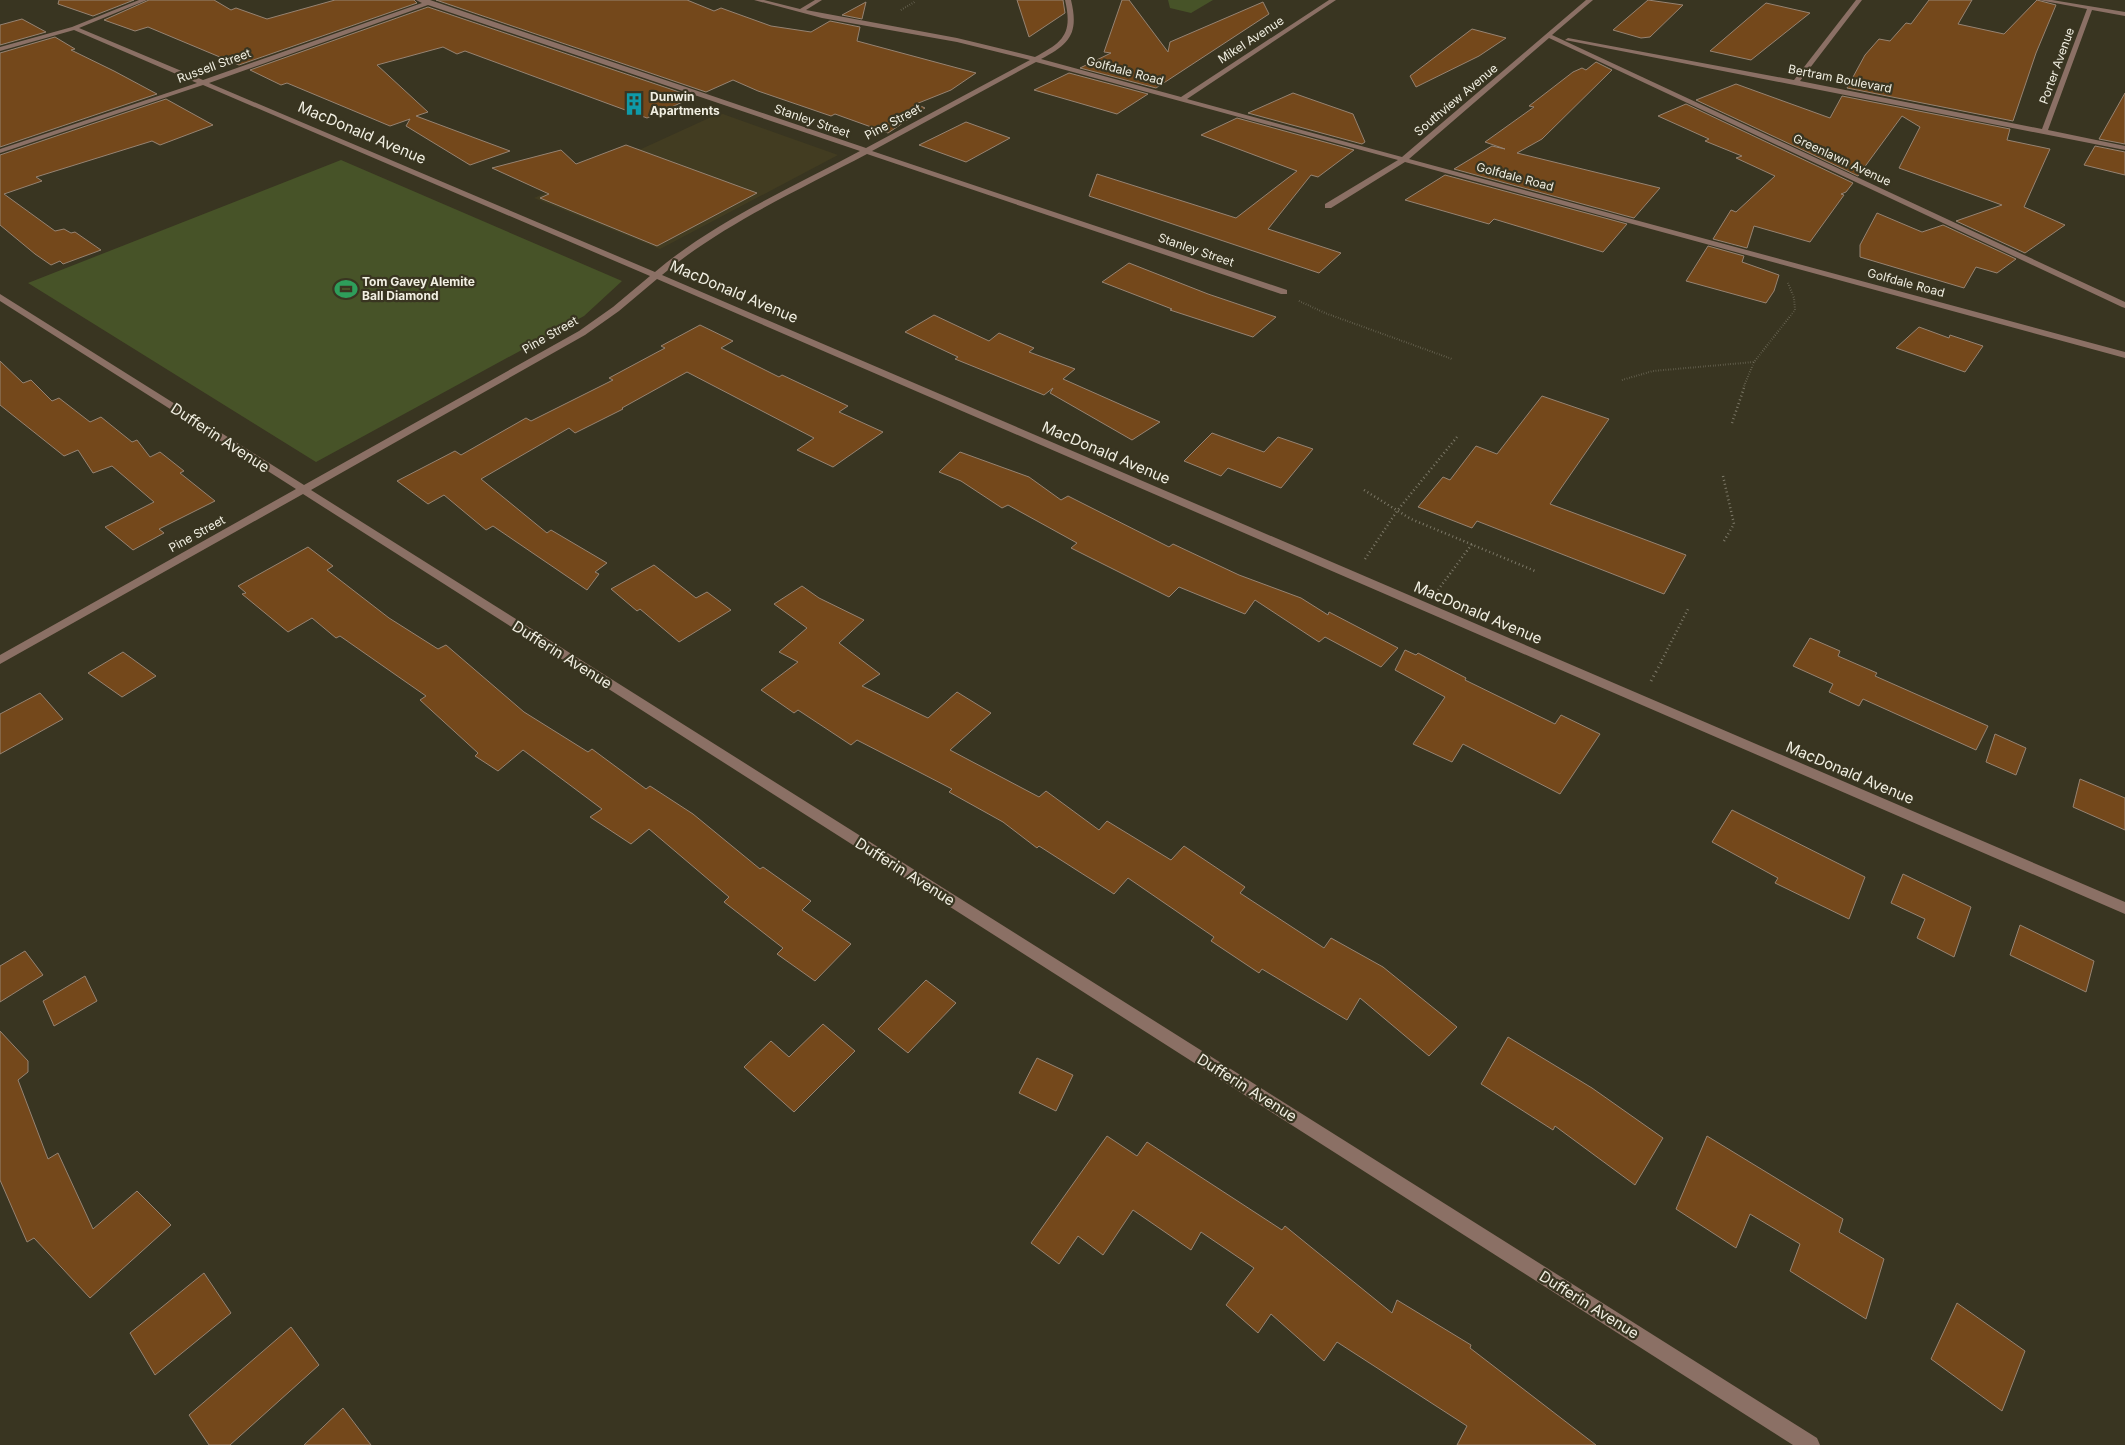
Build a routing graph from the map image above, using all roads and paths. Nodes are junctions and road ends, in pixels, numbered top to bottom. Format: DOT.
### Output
graph roads {
  1 [pos="144,0"];
  2 [pos="419,0"];
  3 [pos="436,0"];
  4 [pos="757,0"];
  5 [pos="819,0"];
  6 [pos="1068,0"];
  7 [pos="1333,0"];
  8 [pos="1590,0"];
  9 [pos="1859,0"];
  10 [pos="2042,0"];
  11 [pos="426,3"];
  12 [pos="2090,8"];
  13 [pos="800,11"];
  14 [pos="2125,14"];
  15 [pos="74,28"];
  16 [pos="1550,36"];
  17 [pos="0,49"];
  18 [pos="1036,60"];
  19 [pos="205,82"];
  20 [pos="1796,82"];
  21 [pos="1182,99"];
  22 [pos="2044,132"];
  23 [pos="2125,148"];
  24 [pos="0,151"];
  25 [pos="866,152"];
  26 [pos="1403,160"];
  27 [pos="1328,206"];
  28 [pos="656,275"];
  29 [pos="1788,282"];
  30 [pos="1284,292"];
  31 [pos="0,297"];
  32 [pos="2125,305"];
  33 [pos="2125,356"];
  34 [pos="1452,358"];
  35 [pos="1754,362"];
  36 [pos="1622,380"];
  37 [pos="1732,423"];
  38 [pos="1457,436"];
  39 [pos="1723,476"];
  40 [pos="1364,490"];
  41 [pos="303,491"];
  42 [pos="1397,511"];
  43 [pos="1724,541"];
  44 [pos="1472,544"];
  45 [pos="1365,560"];
  46 [pos="1535,571"];
  47 [pos="1437,591"];
  48 [pos="1689,608"];
  49 [pos="0,660"];
  50 [pos="1650,682"];
  51 [pos="2125,908"];
  52 [pos="1810,1445"];
  1 -- 15 [label="street"];
  2 -- 11 [label="street, Stanley Street"];
  3 -- 11 [label="street, Russell Street"];
  4 -- 13 [label="street, Golfdale Road"];
  5 -- 13 [label="street"];
  6 -- 18 [label="street, Pine Street"];
  7 -- 21 [label="street, Mikel Avenue"];
  8 -- 16 [label="street, Southview Avenue"];
  9 -- 20 [label="street"];
  10 -- 12 [label="street"];
  11 -- 19 [label="street, Russell Street"];
  11 -- 25 [label="street, Stanley Street"];
  12 -- 14 [label="street"];
  12 -- 22 [label="street, Porter Avenue"];
  13 -- 18 [label="street, Golfdale Road"];
  15 -- 17 [label="street"];
  15 -- 19 [label="street, MacDonald Avenue"];
  16 -- 20 [label="street, Bertram Boulevard"];
  16 -- 26 [label="street, Southview Avenue"];
  16 -- 32 [label="street, Greenlawn Avenue"];
  18 -- 21 [label="street, Golfdale Road"];
  18 -- 25 [label="street, Pine Street"];
  19 -- 24 [label="street, Russell Street"];
  19 -- 28 [label="street, MacDonald Avenue"];
  20 -- 22 [label="street, Bertram Boulevard"];
  21 -- 26 [label="street, Golfdale Road"];
  22 -- 23 [label="street, Bertram Boulevard"];
  25 -- 28 [label="street, Pine Street"];
  25 -- 30 [label="street, Stanley Street"];
  26 -- 27 [label="street, Southview Avenue"];
  26 -- 33 [label="street, Golfdale Road"];
  28 -- 41 [label="street, Pine Street"];
  28 -- 51 [label="street, MacDonald Avenue"];
  29 -- 35 [label="path"];
  30 -- 34 [label="path"];
  31 -- 41 [label="street, Dufferin Avenue"];
  35 -- 36 [label="path"];
  35 -- 37 [label="path"];
  38 -- 42 [label="path"];
  39 -- 43 [label="path"];
  40 -- 42 [label="path"];
  41 -- 49 [label="street, Pine Street"];
  41 -- 52 [label="street, Dufferin Avenue"];
  42 -- 44 [label="path"];
  42 -- 45 [label="path"];
  44 -- 46 [label="path"];
  44 -- 47 [label="path"];
  48 -- 50 [label="path"];
}
